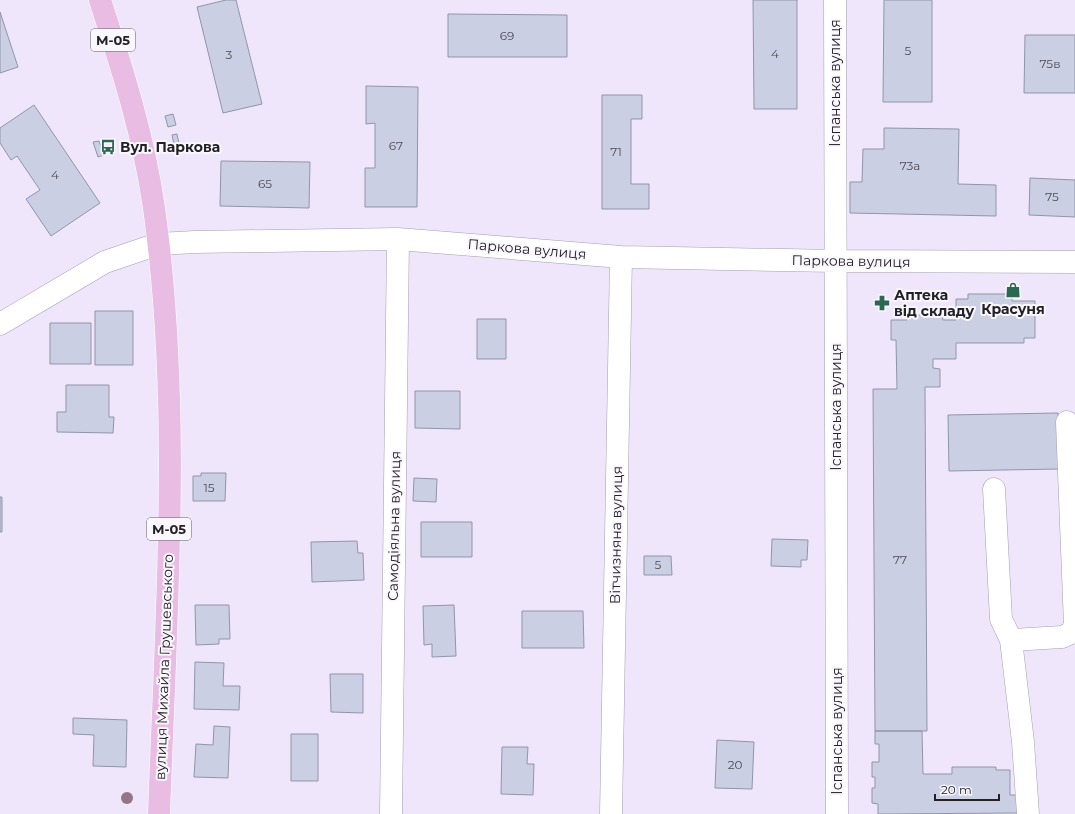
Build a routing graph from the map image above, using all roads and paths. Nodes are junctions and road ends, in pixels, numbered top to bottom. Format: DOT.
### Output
graph roads {
  1 [pos="100,0"];
  2 [pos="835,0"];
  3 [pos="398,239"];
  4 [pos="158,244"];
  5 [pos="621,256"];
  6 [pos="836,261"];
  7 [pos="1075,262"];
  8 [pos="0,324"];
  9 [pos="1067,422"];
  10 [pos="994,489"];
  11 [pos="1011,640"];
  12 [pos="159,814"];
  13 [pos="391,814"];
  14 [pos="611,814"];
  15 [pos="837,814"];
  16 [pos="1028,814"];
  1 -- 4 [label="main road, вулиця Михайла Грушевського / М-05"];
  2 -- 6 [label="street, Іспанська вулиця"];
  3 -- 4 [label="street, Паркова вулиця"];
  3 -- 5 [label="street, Паркова вулиця"];
  3 -- 13 [label="street, Самодіяльна вулиця"];
  4 -- 8 [label="street, Паркова вулиця"];
  4 -- 12 [label="main road, вулиця Михайла Грушевського / М-05"];
  5 -- 6 [label="street, Паркова вулиця"];
  5 -- 14 [label="street, Вітчизняна вулиця"];
  6 -- 7 [label="street, Паркова вулиця"];
  6 -- 15 [label="street, Іспанська вулиця"];
  9 -- 11 [label="street"];
  10 -- 11 [label="street"];
  11 -- 16 [label="street"];
}
